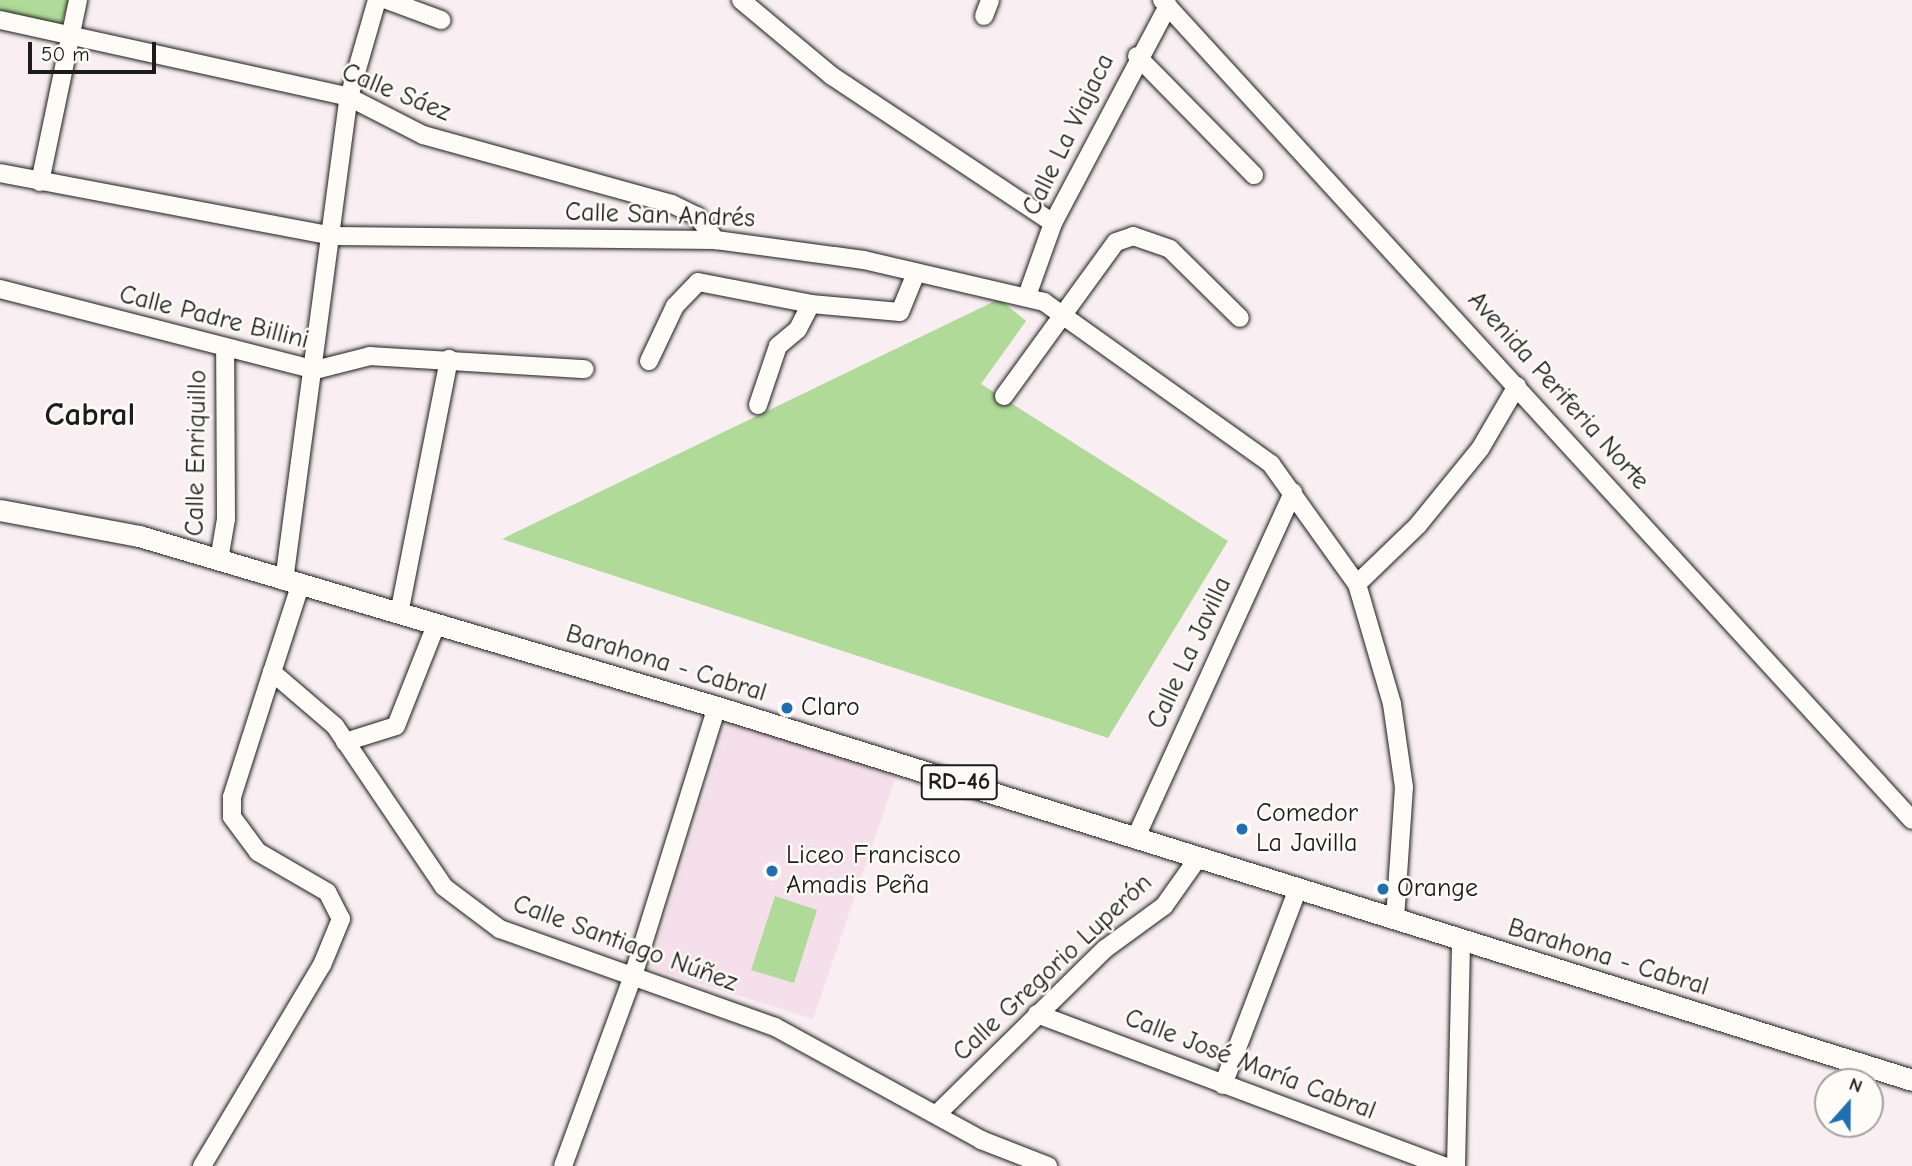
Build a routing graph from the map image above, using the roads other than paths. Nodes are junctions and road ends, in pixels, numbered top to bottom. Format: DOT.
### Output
graph roads {
  1 [pos="78,0"];
  2 [pos="377,0"];
  3 [pos="387,0"];
  4 [pos="741,0"];
  5 [pos="1165,3"];
  6 [pos="0,20"];
  7 [pos="441,20"];
  8 [pos="67,33"];
  9 [pos="1137,56"];
  10 [pos="349,97"];
  11 [pos="0,173"];
  12 [pos="1254,175"];
  13 [pos="40,182"];
  14 [pos="1053,223"];
  15 [pos="334,236"];
  16 [pos="716,240"];
  17 [pos="916,273"];
  18 [pos="0,289"];
  19 [pos="1028,293"];
  20 [pos="811,304"];
  21 [pos="1066,316"];
  22 [pos="1240,318"];
  23 [pos="225,347"];
  24 [pos="449,359"];
  25 [pos="649,361"];
  26 [pos="585,369"];
  27 [pos="315,370"];
  28 [pos="1517,386"];
  29 [pos="1004,396"];
  30 [pos="758,405"];
  31 [pos="1293,492"];
  32 [pos="0,510"];
  33 [pos="219,561"];
  34 [pos="292,584"];
  35 [pos="1357,584"];
  36 [pos="399,614"];
  37 [pos="436,625"];
  38 [pos="272,672"];
  39 [pos="717,707"];
  40 [pos="345,742"];
  41 [pos="1912,820"];
  42 [pos="1136,837"];
  43 [pos="1198,858"];
  44 [pos="1298,889"];
  45 [pos="1395,920"];
  46 [pos="1461,942"];
  47 [pos="633,976"];
  48 [pos="1037,1014"];
  49 [pos="1912,1080"];
  50 [pos="1223,1085"];
  51 [pos="938,1113"];
  52 [pos="1038,1165"];
  53 [pos="202,1166"];
  54 [pos="563,1166"];
  55 [pos="1444,1166"];
  56 [pos="1456,1166"];
  1 -- 8 [label="street"];
  2 -- 10 [label="street"];
  3 -- 7 [label="street"];
  4 -- 14 [label="street"];
  5 -- 9 [label="street, Calle La Viajaca"];
  5 -- 28 [label="street, Avenida Periferia Norte"];
  6 -- 8 [label="street, Calle Sáez"];
  8 -- 10 [label="street, Calle Sáez"];
  8 -- 13 [label="street"];
  9 -- 12 [label="street"];
  9 -- 14 [label="street, Calle La Viajaca"];
  10 -- 15 [label="street"];
  10 -- 16 [label="street, Calle Sáez"];
  11 -- 13 [label="street, Calle San Andrés"];
  13 -- 15 [label="street, Calle San Andrés"];
  14 -- 19 [label="street, Calle La Viajaca"];
  15 -- 16 [label="street, Calle San Andrés"];
  15 -- 27 [label="street"];
  16 -- 17 [label="street, Calle San Andrés"];
  17 -- 19 [label="street, Calle San Andrés"];
  17 -- 20 [label="street"];
  18 -- 23 [label="street, Calle Padre Billini"];
  19 -- 21 [label="street, Calle San Andrés"];
  20 -- 25 [label="street"];
  20 -- 30 [label="street"];
  21 -- 22 [label="street"];
  21 -- 29 [label="street"];
  21 -- 31 [label="street, Calle San Andrés"];
  23 -- 27 [label="street, Calle Padre Billini"];
  23 -- 33 [label="street, Calle Enriquillo"];
  24 -- 26 [label="street, Calle Padre Billini"];
  24 -- 27 [label="street, Calle Padre Billini"];
  24 -- 36 [label="street"];
  27 -- 34 [label="street"];
  28 -- 35 [label="street"];
  28 -- 41 [label="street, Avenida Periferia Norte"];
  31 -- 35 [label="street, Calle San Andrés"];
  31 -- 42 [label="street, Calle La Javilla"];
  32 -- 33 [label="main road, Barahona - Cabral / RD-46"];
  33 -- 34 [label="main road, Barahona - Cabral / RD-46"];
  34 -- 36 [label="main road, Barahona - Cabral / RD-46"];
  34 -- 38 [label="street"];
  35 -- 45 [label="street, Calle San Andrés"];
  36 -- 37 [label="main road, Barahona - Cabral / RD-46"];
  37 -- 39 [label="main road, Barahona - Cabral / RD-46"];
  37 -- 40 [label="street"];
  38 -- 40 [label="street, Calle Santiago Núñez"];
  38 -- 53 [label="street"];
  39 -- 42 [label="main road, Barahona - Cabral / RD-46"];
  39 -- 47 [label="street"];
  40 -- 47 [label="street, Calle Santiago Núñez"];
  42 -- 43 [label="main road, Barahona - Cabral / RD-46"];
  43 -- 44 [label="main road, Barahona - Cabral / RD-46"];
  43 -- 48 [label="street, Calle Gregorio Luperón"];
  44 -- 45 [label="main road, Barahona - Cabral / RD-46"];
  44 -- 50 [label="street"];
  45 -- 46 [label="main road, Barahona - Cabral / RD-46"];
  46 -- 49 [label="main road, Barahona - Cabral / RD-46"];
  46 -- 56 [label="street"];
  47 -- 51 [label="street, Calle Santiago Núñez"];
  47 -- 54 [label="street"];
  48 -- 50 [label="street, Calle José María Cabral"];
  48 -- 51 [label="street, Calle Gregorio Luperón"];
  50 -- 55 [label="street, Calle José María Cabral"];
  51 -- 52 [label="street, Calle Santiago Núñez"];
}
